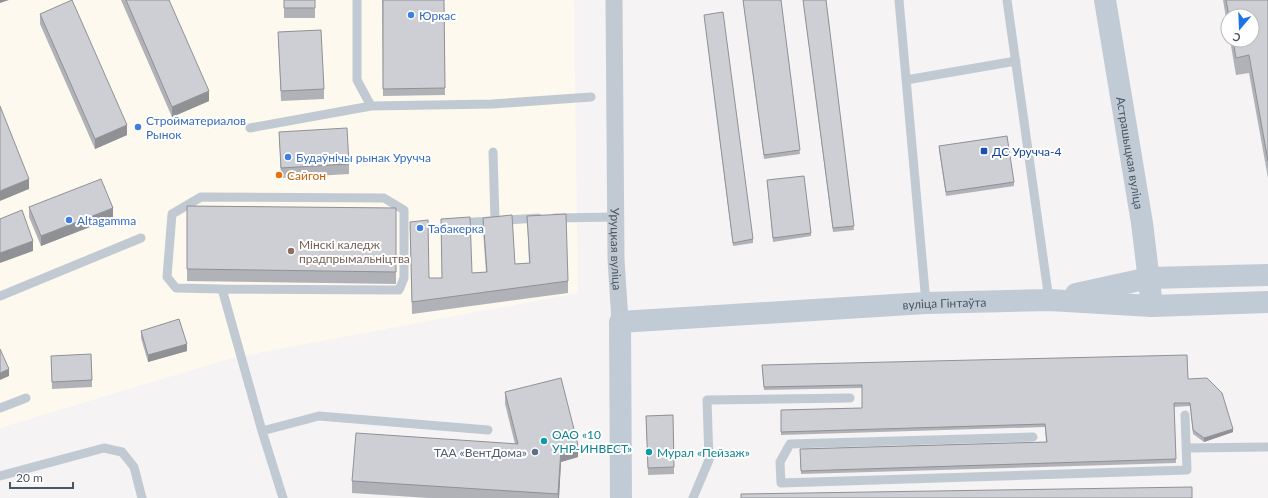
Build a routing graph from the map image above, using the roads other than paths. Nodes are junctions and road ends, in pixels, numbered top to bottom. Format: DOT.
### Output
graph roads {
  1 [pos="357,0"];
  2 [pos="614,0"];
  3 [pos="899,0"];
  4 [pos="1007,0"];
  5 [pos="1105,0"];
  6 [pos="1016,61"];
  7 [pos="906,80"];
  8 [pos="592,97"];
  9 [pos="372,106"];
  10 [pos="250,128"];
  11 [pos="493,152"];
  12 [pos="616,217"];
  13 [pos="496,220"];
  14 [pos="450,224"];
  15 [pos="141,238"];
  16 [pos="1268,275"];
  17 [pos="1149,278"];
  18 [pos="222,289"];
  19 [pos="0,296"];
  20 [pos="1049,300"];
  21 [pos="1268,302"];
  22 [pos="926,303"];
  23 [pos="1152,306"];
  24 [pos="620,322"];
  25 [pos="26,398"];
  26 [pos="850,398"];
  27 [pos="0,408"];
  28 [pos="1185,415"];
  29 [pos="488,430"];
  30 [pos="262,431"];
  31 [pos="1033,437"];
  32 [pos="1268,447"];
  33 [pos="1186,448"];
  34 [pos="0,476"];
  35 [pos="142,498"];
  36 [pos="283,498"];
  37 [pos="621,498"];
  38 [pos="693,498"];
  1 -- 9 [label="lane"];
  2 -- 12 [label="street, Уруцкая вуліца"];
  3 -- 7 [label="lane"];
  4 -- 6 [label="lane"];
  5 -- 17 [label="street, Астрашыцкая вуліца"];
  6 -- 7 [label="lane"];
  6 -- 20 [label="lane"];
  7 -- 22 [label="lane"];
  8 -- 9 [label="lane"];
  9 -- 10 [label="lane"];
  11 -- 13 [label="lane"];
  12 -- 13 [label="lane"];
  12 -- 24 [label="street, Уруцкая вуліца"];
  13 -- 14 [label="lane"];
  15 -- 19 [label="lane"];
  16 -- 17 [label="street"];
  17 -- 20 [label="street"];
  17 -- 23 [label="street, Астрашыцкая вуліца"];
  18 -- 18 [label="lane"];
  18 -- 30 [label="lane"];
  20 -- 22 [label="street, вуліца Гінтаўта"];
  20 -- 23 [label="street, вуліца Гінтаўта"];
  21 -- 23 [label="street, вуліца Гінтаўта"];
  22 -- 24 [label="street, вуліца Гінтаўта"];
  24 -- 37 [label="street, Уруцкая вуліца"];
  25 -- 27 [label="lane"];
  26 -- 38 [label="lane"];
  28 -- 33 [label="lane"];
  29 -- 30 [label="lane"];
  30 -- 36 [label="lane"];
  31 -- 33 [label="lane"];
  32 -- 33 [label="lane"];
  34 -- 35 [label="lane"];
}
